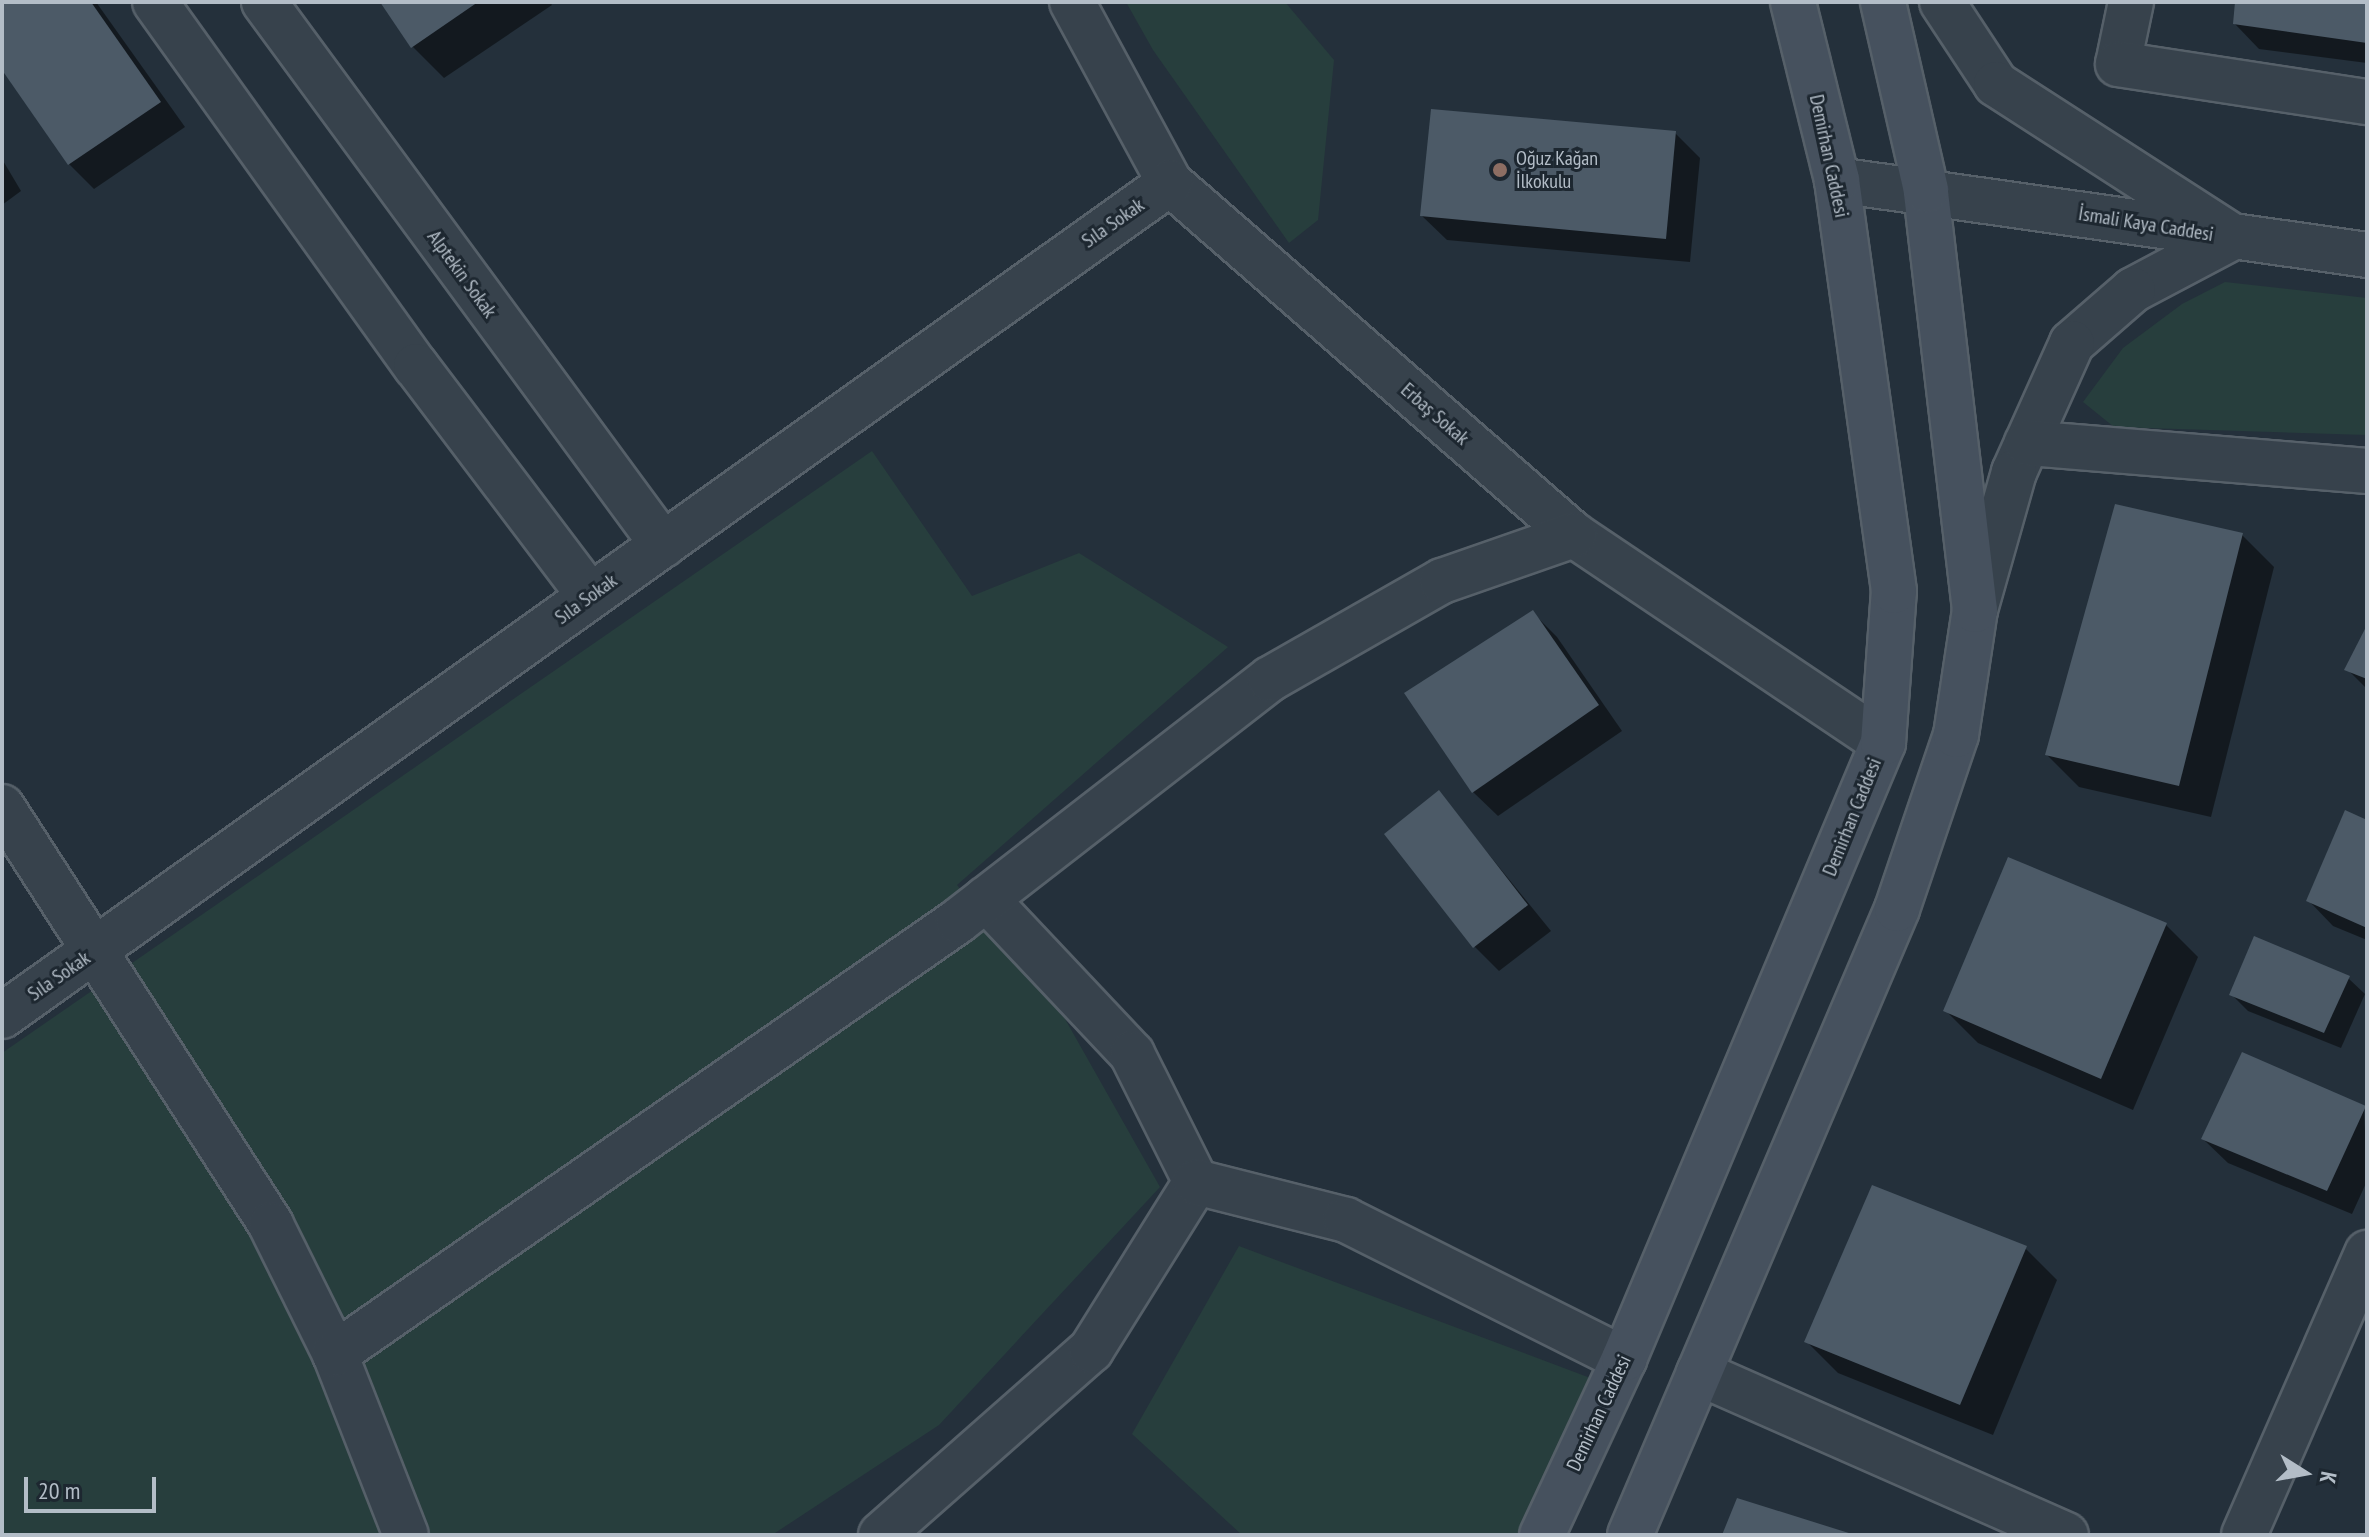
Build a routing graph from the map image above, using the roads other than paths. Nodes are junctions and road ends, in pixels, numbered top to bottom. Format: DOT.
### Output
graph roads {
  1 [pos="155,2"];
  2 [pos="264,2"];
  3 [pos="1072,2"];
  4 [pos="1793,2"];
  5 [pos="1883,2"];
  6 [pos="1942,2"];
  7 [pos="2131,2"];
  8 [pos="2367,102"];
  9 [pos="1837,180"];
  10 [pos="1170,183"];
  11 [pos="1926,190"];
  12 [pos="2233,237"];
  13 [pos="2367,255"];
  14 [pos="2027,443"];
  15 [pos="2367,471"];
  16 [pos="1574,535"];
  17 [pos="663,545"];
  18 [pos="590,596"];
  19 [pos="1975,610"];
  20 [pos="1883,743"];
  21 [pos="2,807"];
  22 [pos="986,899"];
  23 [pos="92,952"];
  24 [pos="2,1016"];
  25 [pos="1196,1182"];
  26 [pos="2367,1253"];
  27 [pos="335,1354"];
  28 [pos="1624,1359"];
  29 [pos="1699,1373"];
  30 [pos="406,1535"];
  31 [pos="881,1535"];
  32 [pos="1542,1535"];
  33 [pos="1630,1535"];
  34 [pos="2066,1535"];
  35 [pos="2244,1535"];
  1 -- 18 [label="street"];
  2 -- 17 [label="street, Alptekin Sokak"];
  3 -- 10 [label="street, Erbaş Sokak"];
  4 -- 9 [label="main road, Demirhan Caddesi"];
  5 -- 11 [label="main road"];
  6 -- 12 [label="street"];
  7 -- 8 [label="street"];
  9 -- 11 [label="street, İsmali Kaya Caddesi"];
  9 -- 20 [label="main road, Demirhan Caddesi"];
  10 -- 16 [label="street, Erbaş Sokak"];
  10 -- 17 [label="street, Sıla Sokak"];
  11 -- 12 [label="street, İsmali Kaya Caddesi"];
  11 -- 19 [label="main road"];
  12 -- 13 [label="street, İsmali Kaya Caddesi"];
  12 -- 14 [label="street"];
  14 -- 15 [label="street"];
  14 -- 19 [label="street"];
  16 -- 20 [label="street, Erbaş Sokak"];
  16 -- 22 [label="street"];
  17 -- 18 [label="street, Sıla Sokak"];
  18 -- 23 [label="street, Sıla Sokak"];
  19 -- 29 [label="main road"];
  20 -- 28 [label="main road, Demirhan Caddesi"];
  21 -- 23 [label="street"];
  22 -- 25 [label="street"];
  22 -- 27 [label="street"];
  23 -- 24 [label="street, Sıla Sokak"];
  23 -- 27 [label="street"];
  25 -- 28 [label="street"];
  25 -- 31 [label="street"];
  26 -- 35 [label="street"];
  27 -- 30 [label="street"];
  28 -- 32 [label="main road, Demirhan Caddesi"];
  29 -- 33 [label="main road"];
  29 -- 34 [label="street"];
}
